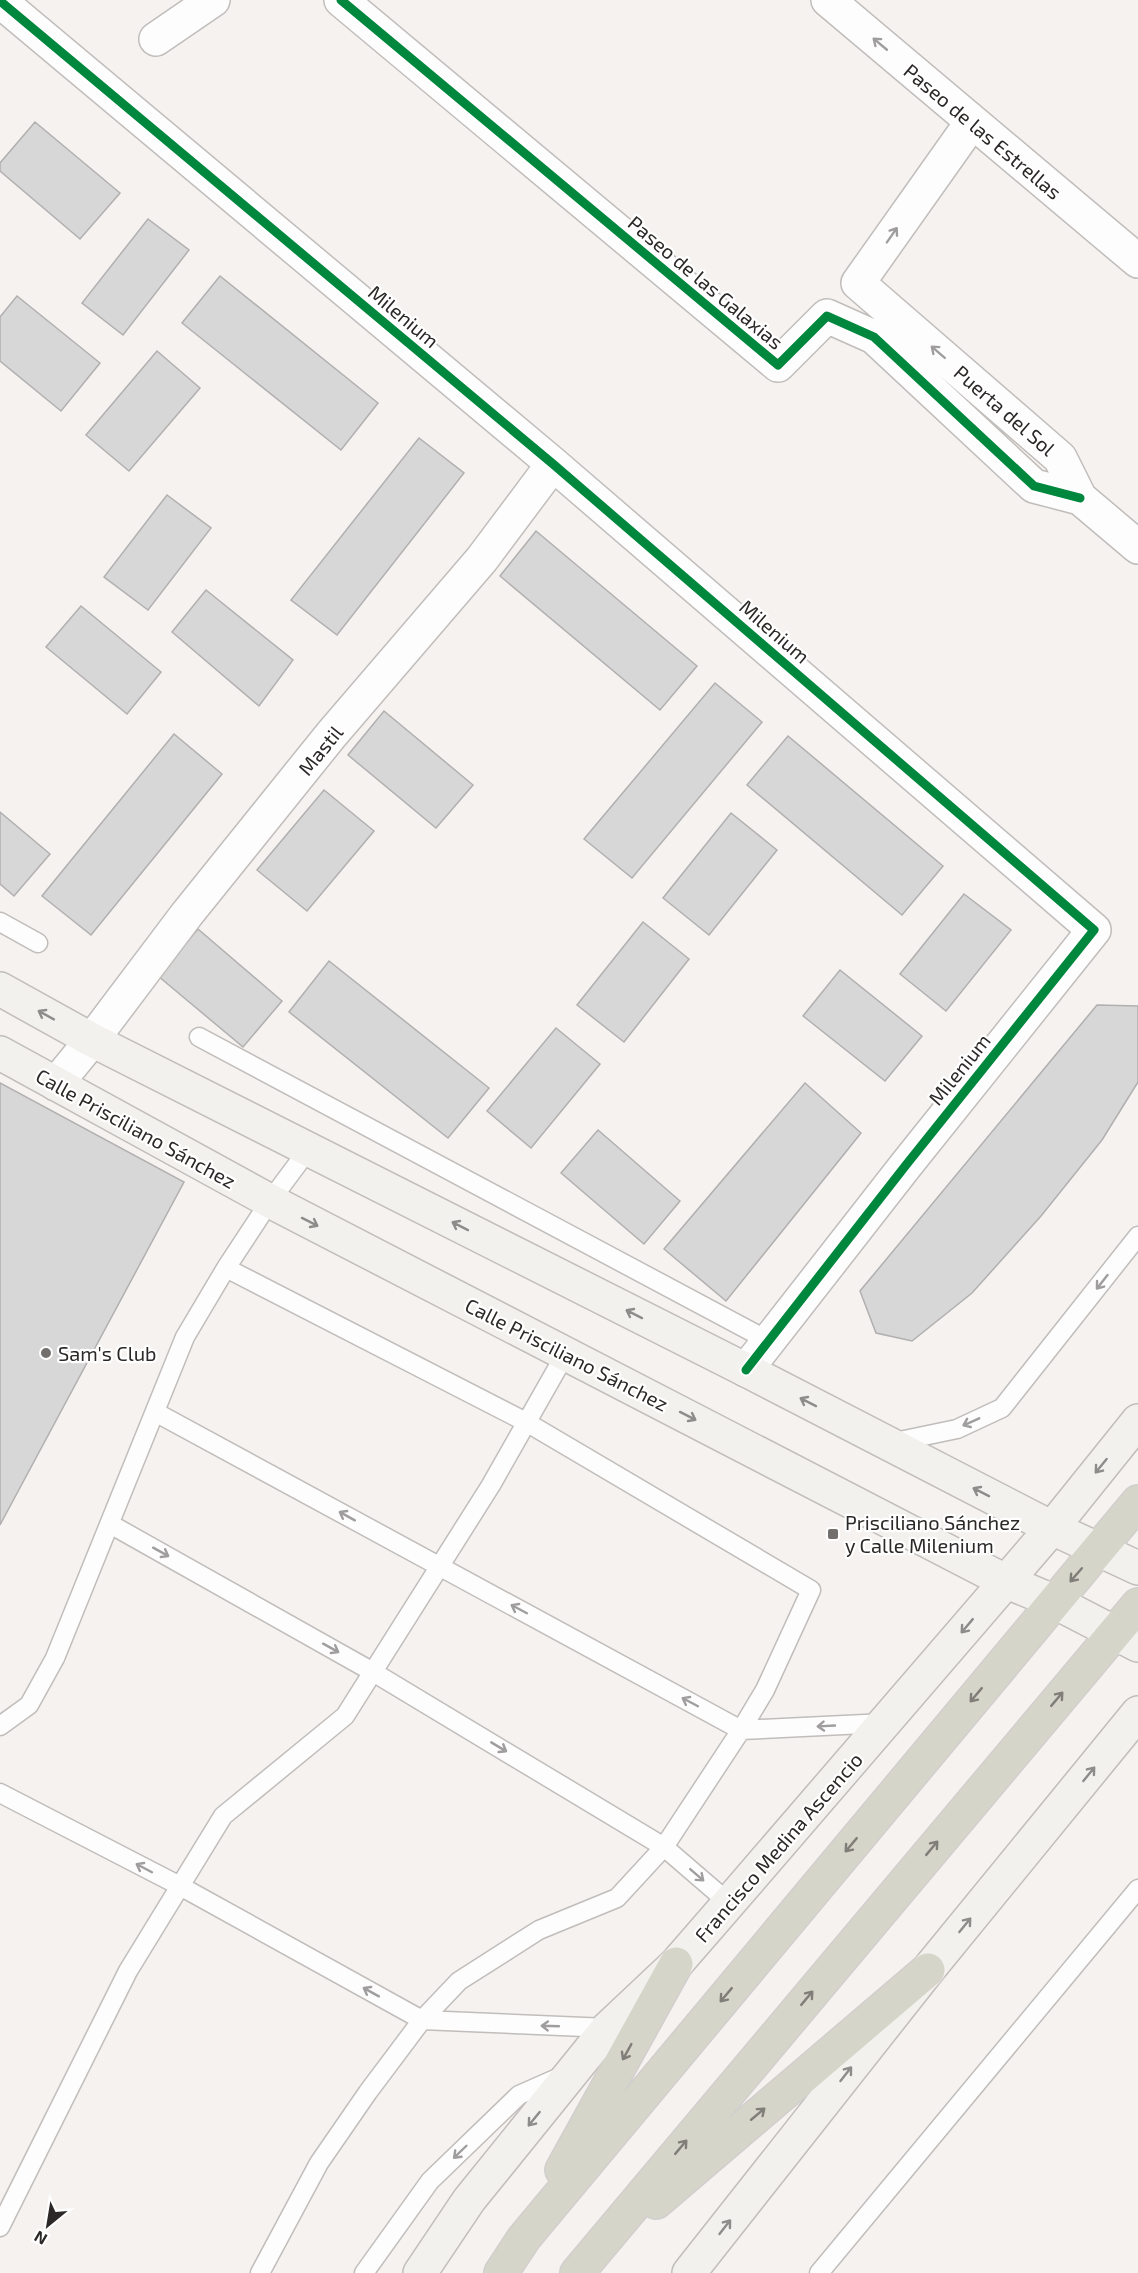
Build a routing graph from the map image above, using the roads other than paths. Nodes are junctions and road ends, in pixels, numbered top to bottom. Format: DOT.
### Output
graph roads {
  1 [pos="213,0"];
  2 [pos="341,0"];
  3 [pos="828,0"];
  4 [pos="0,1"];
  5 [pos="156,39"];
  6 [pos="972,122"];
  7 [pos="1138,261"];
  8 [pos="553,464"];
  9 [pos="1080,498"];
  10 [pos="1138,547"];
  11 [pos="0,922"];
  12 [pos="38,943"];
  13 [pos="0,989"];
  14 [pos="199,1037"];
  15 [pos="92,1040"];
  16 [pos="0,1053"];
  17 [pos="56,1084"];
  18 [pos="308,1150"];
  19 [pos="270,1201"];
  20 [pos="1138,1236"];
  21 [pos="226,1268"];
  22 [pos="770,1341"];
  23 [pos="566,1353"];
  24 [pos="746,1370"];
  25 [pos="155,1412"];
  26 [pos="1138,1421"];
  27 [pos="526,1422"];
  28 [pos="888,1443"];
  29 [pos="1138,1502"];
  30 [pos="110,1524"];
  31 [pos="1052,1528"];
  32 [pos="1098,1549"];
  33 [pos="439,1566"];
  34 [pos="1138,1568"];
  35 [pos="1005,1581"];
  36 [pos="1053,1602"];
  37 [pos="1138,1605"];
  38 [pos="1126,1638"];
  39 [pos="373,1672"];
  40 [pos="1138,1713"];
  41 [pos="885,1723"];
  42 [pos="0,1725"];
  43 [pos="741,1730"];
  44 [pos="0,1793"];
  45 [pos="664,1846"];
  46 [pos="180,1886"];
  47 [pos="1138,1889"];
  48 [pos="729,1903"];
  49 [pos="676,1964"];
  50 [pos="928,1970"];
  51 [pos="422,2020"];
  52 [pos="608,2028"];
  53 [pos="574,2070"];
  54 [pos="0,2227"];
  55 [pos="524,2238"];
  56 [pos="581,2267"];
  57 [pos="260,2273"];
  58 [pos="364,2273"];
  59 [pos="420,2273"];
  60 [pos="501,2273"];
  61 [pos="689,2273"];
  62 [pos="819,2273"];
  1 -- 5 [label="street"];
  2 -- 9 [label="street, Paseo de las Galaxias"];
  6 -- 3 [label="street, Paseo de las Estrellas, one-way"];
  4 -- 8 [label="street, Milenium"];
  6 -- 7 [label="street, Paseo de las Estrellas"];
  9 -- 6 [label="street, Puerta del Sol, one-way"];
  8 -- 15 [label="street, Mastil"];
  8 -- 22 [label="street, Milenium"];
  9 -- 10 [label="street, Puerta del Sol"];
  11 -- 12 [label="lane"];
  15 -- 13 [label="main road, one-way"];
  14 -- 22 [label="lane"];
  15 -- 17 [label="street, Mastil"];
  15 -- 18 [label="main road"];
  16 -- 17 [label="main road, Calle Prisciliano Sánchez"];
  17 -- 19 [label="main road, Calle Prisciliano Sánchez"];
  18 -- 19 [label="lane"];
  24 -- 18 [label="main road, one-way"];
  19 -- 21 [label="lane"];
  19 -- 23 [label="main road, Calle Prisciliano Sánchez, one-way"];
  20 -- 28 [label="lane, one-way"];
  21 -- 25 [label="lane"];
  21 -- 27 [label="lane"];
  22 -- 24 [label="street, Milenium"];
  23 -- 27 [label="lane"];
  23 -- 35 [label="main road, Calle Prisciliano Sánchez, one-way"];
  28 -- 24 [label="main road, one-way"];
  25 -- 30 [label="lane"];
  33 -- 25 [label="lane, one-way"];
  26 -- 31 [label="main road, Francisco Medina Ascencio, one-way"];
  27 -- 33 [label="lane"];
  27 -- 43 [label="lane"];
  31 -- 28 [label="main road, one-way"];
  29 -- 32 [label="highway"];
  30 -- 39 [label="lane, one-way"];
  30 -- 42 [label="lane"];
  31 -- 32 [label="main road"];
  31 -- 35 [label="main road, Francisco Medina Ascencio"];
  32 -- 34 [label="main road"];
  32 -- 36 [label="highway, one-way"];
  33 -- 39 [label="lane"];
  43 -- 33 [label="lane, one-way"];
  35 -- 36 [label="main road, Calle Prisciliano Sánchez"];
  35 -- 41 [label="main road, Francisco Medina Ascencio, one-way"];
  36 -- 38 [label="main road, Calle Prisciliano Sánchez"];
  36 -- 55 [label="highway, one-way"];
  37 -- 38 [label="highway"];
  56 -- 38 [label="highway, one-way"];
  39 -- 45 [label="lane, one-way"];
  39 -- 46 [label="lane"];
  50 -- 40 [label="main road, one-way"];
  41 -- 43 [label="lane, one-way"];
  41 -- 48 [label="main road, Francisco Medina Ascencio"];
  43 -- 45 [label="lane"];
  46 -- 44 [label="lane, one-way"];
  45 -- 48 [label="lane, one-way"];
  45 -- 51 [label="lane"];
  51 -- 46 [label="lane, one-way"];
  46 -- 54 [label="lane"];
  47 -- 62 [label="lane"];
  48 -- 49 [label="main road, Francisco Medina Ascencio"];
  49 -- 52 [label="main road, Francisco Medina Ascencio"];
  49 -- 55 [label="highway, one-way"];
  56 -- 50 [label="highway, one-way"];
  61 -- 50 [label="main road, one-way"];
  52 -- 51 [label="lane, one-way"];
  51 -- 57 [label="lane"];
  52 -- 53 [label="main road, Francisco Medina Ascencio"];
  53 -- 58 [label="lane, one-way"];
  53 -- 59 [label="main road, Francisco Medina Ascencio, one-way"];
  55 -- 60 [label="highway"];
}
